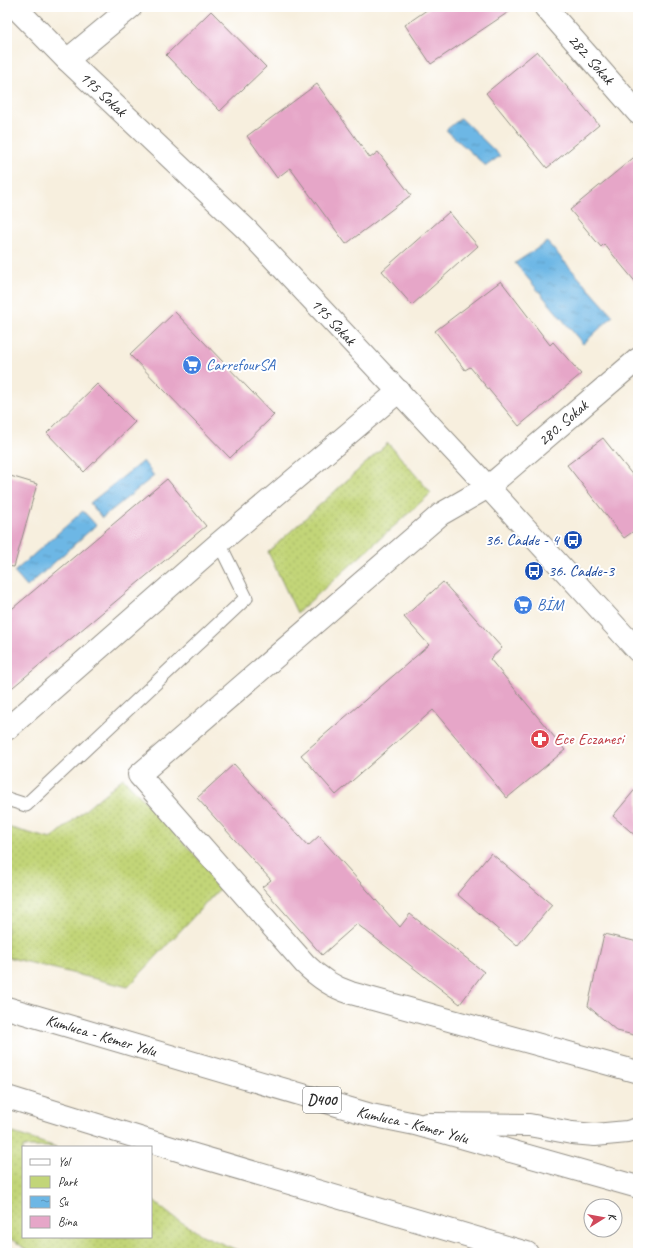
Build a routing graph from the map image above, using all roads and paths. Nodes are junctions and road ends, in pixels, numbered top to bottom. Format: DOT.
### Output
graph roads {
  1 [pos="15,7"];
  2 [pos="131,7"];
  3 [pos="545,7"];
  4 [pos="67,60"];
  5 [pos="638,113"];
  6 [pos="638,359"];
  7 [pos="399,391"];
  8 [pos="488,487"];
  9 [pos="219,543"];
  10 [pos="638,650"];
  11 [pos="7,729"];
  12 [pos="7,799"];
  13 [pos="13,1009"];
  14 [pos="638,1072"];
  15 [pos="9,1098"];
  16 [pos="416,1124"];
  17 [pos="638,1129"];
  18 [pos="638,1187"];
  19 [pos="516,1251"];
  1 -- 4 [label="main road, 195 Sokak"];
  2 -- 4 [label="main road"];
  3 -- 5 [label="main road, 282. Sokak"];
  4 -- 7 [label="main road, 195 Sokak"];
  6 -- 8 [label="main road, 280. Sokak"];
  7 -- 8 [label="main road, 195 Sokak"];
  7 -- 9 [label="main road"];
  8 -- 10 [label="main road, 195 Sokak"];
  8 -- 14 [label="main road, 280. Sokak"];
  9 -- 11 [label="main road"];
  9 -- 12 [label="lane"];
  13 -- 16 [label="main road, Kumluca - Kemer Yolu / D400"];
  15 -- 19 [label="main road"];
  16 -- 17 [label="main road"];
  16 -- 18 [label="main road, Kumluca - Kemer Yolu / D400"];
}
